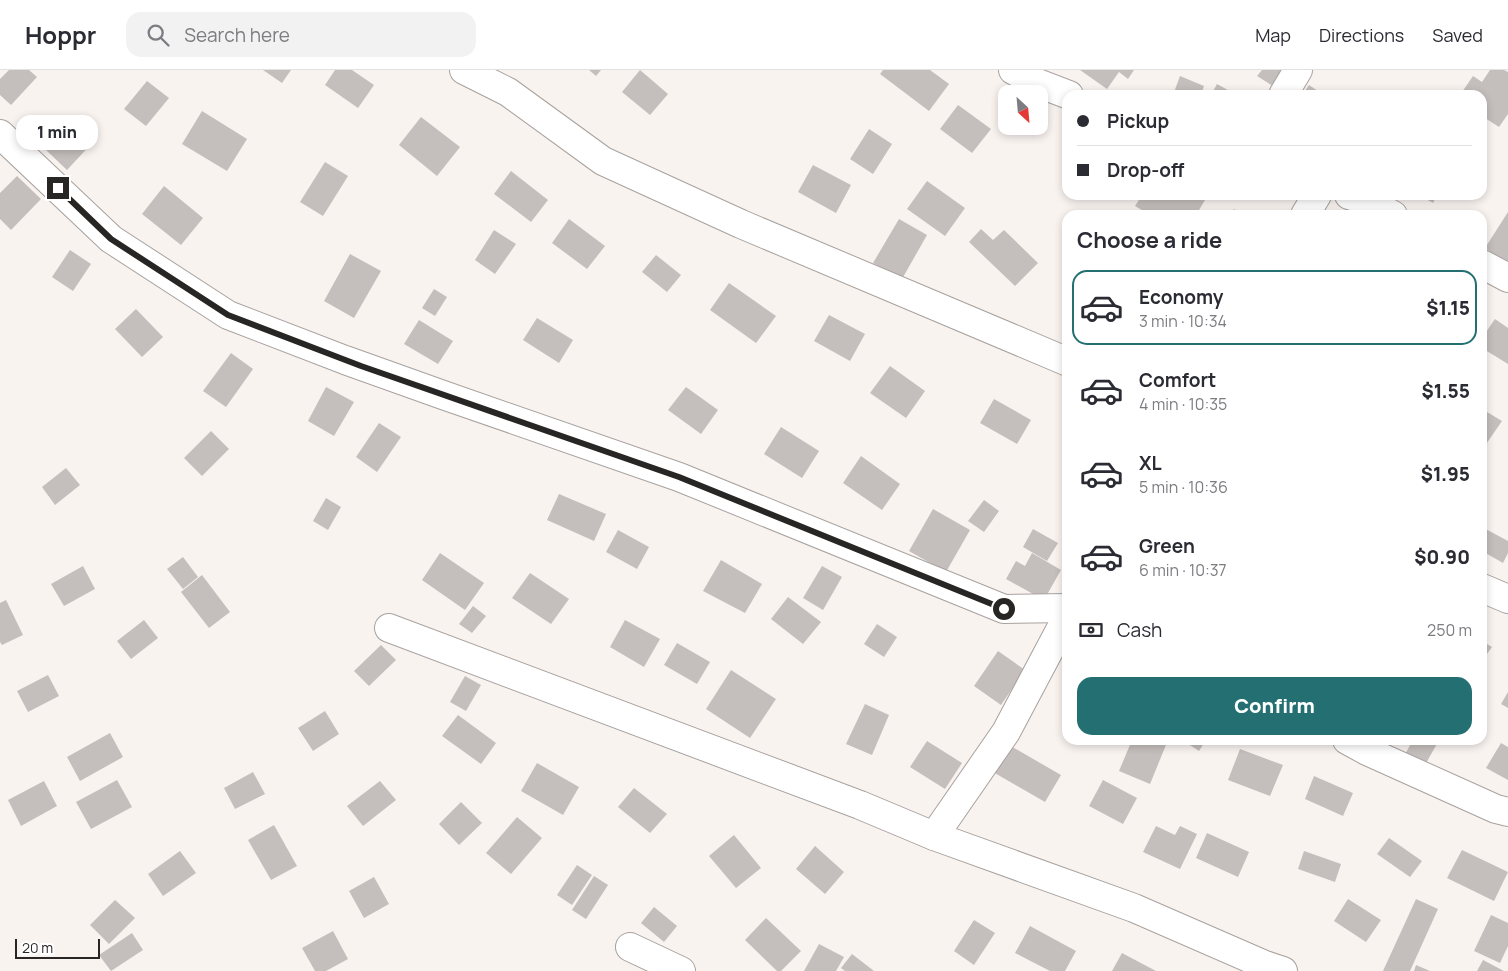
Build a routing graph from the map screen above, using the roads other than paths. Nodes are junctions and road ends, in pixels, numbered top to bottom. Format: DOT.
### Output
graph roads {
  1 [pos="464,70"];
  2 [pos="1013,70"];
  3 [pos="1298,70"];
  4 [pos="1286,90"];
  5 [pos="1062,92"];
  6 [pos="0,134"];
  7 [pos="1366,200"];
  8 [pos="1384,210"];
  9 [pos="1487,267"];
  10 [pos="1508,278"];
  11 [pos="1062,359"];
  12 [pos="1487,590"];
  13 [pos="1508,598"];
  14 [pos="1062,608"];
  15 [pos="1062,627"];
  16 [pos="389,628"];
  17 [pos="1356,745"];
  18 [pos="1508,812"];
  19 [pos="934,836"];
  20 [pos="630,947"];
  21 [pos="1270,969"];
  22 [pos="681,971"];
  1 -- 11 [label="street"];
  2 -- 5 [label="street"];
  3 -- 4 [label="street"];
  6 -- 14 [label="street"];
  7 -- 8 [label="street"];
  9 -- 10 [label="street"];
  12 -- 13 [label="street"];
  15 -- 19 [label="street"];
  16 -- 19 [label="street"];
  17 -- 18 [label="street"];
  19 -- 21 [label="street"];
  20 -- 22 [label="street"];
}
